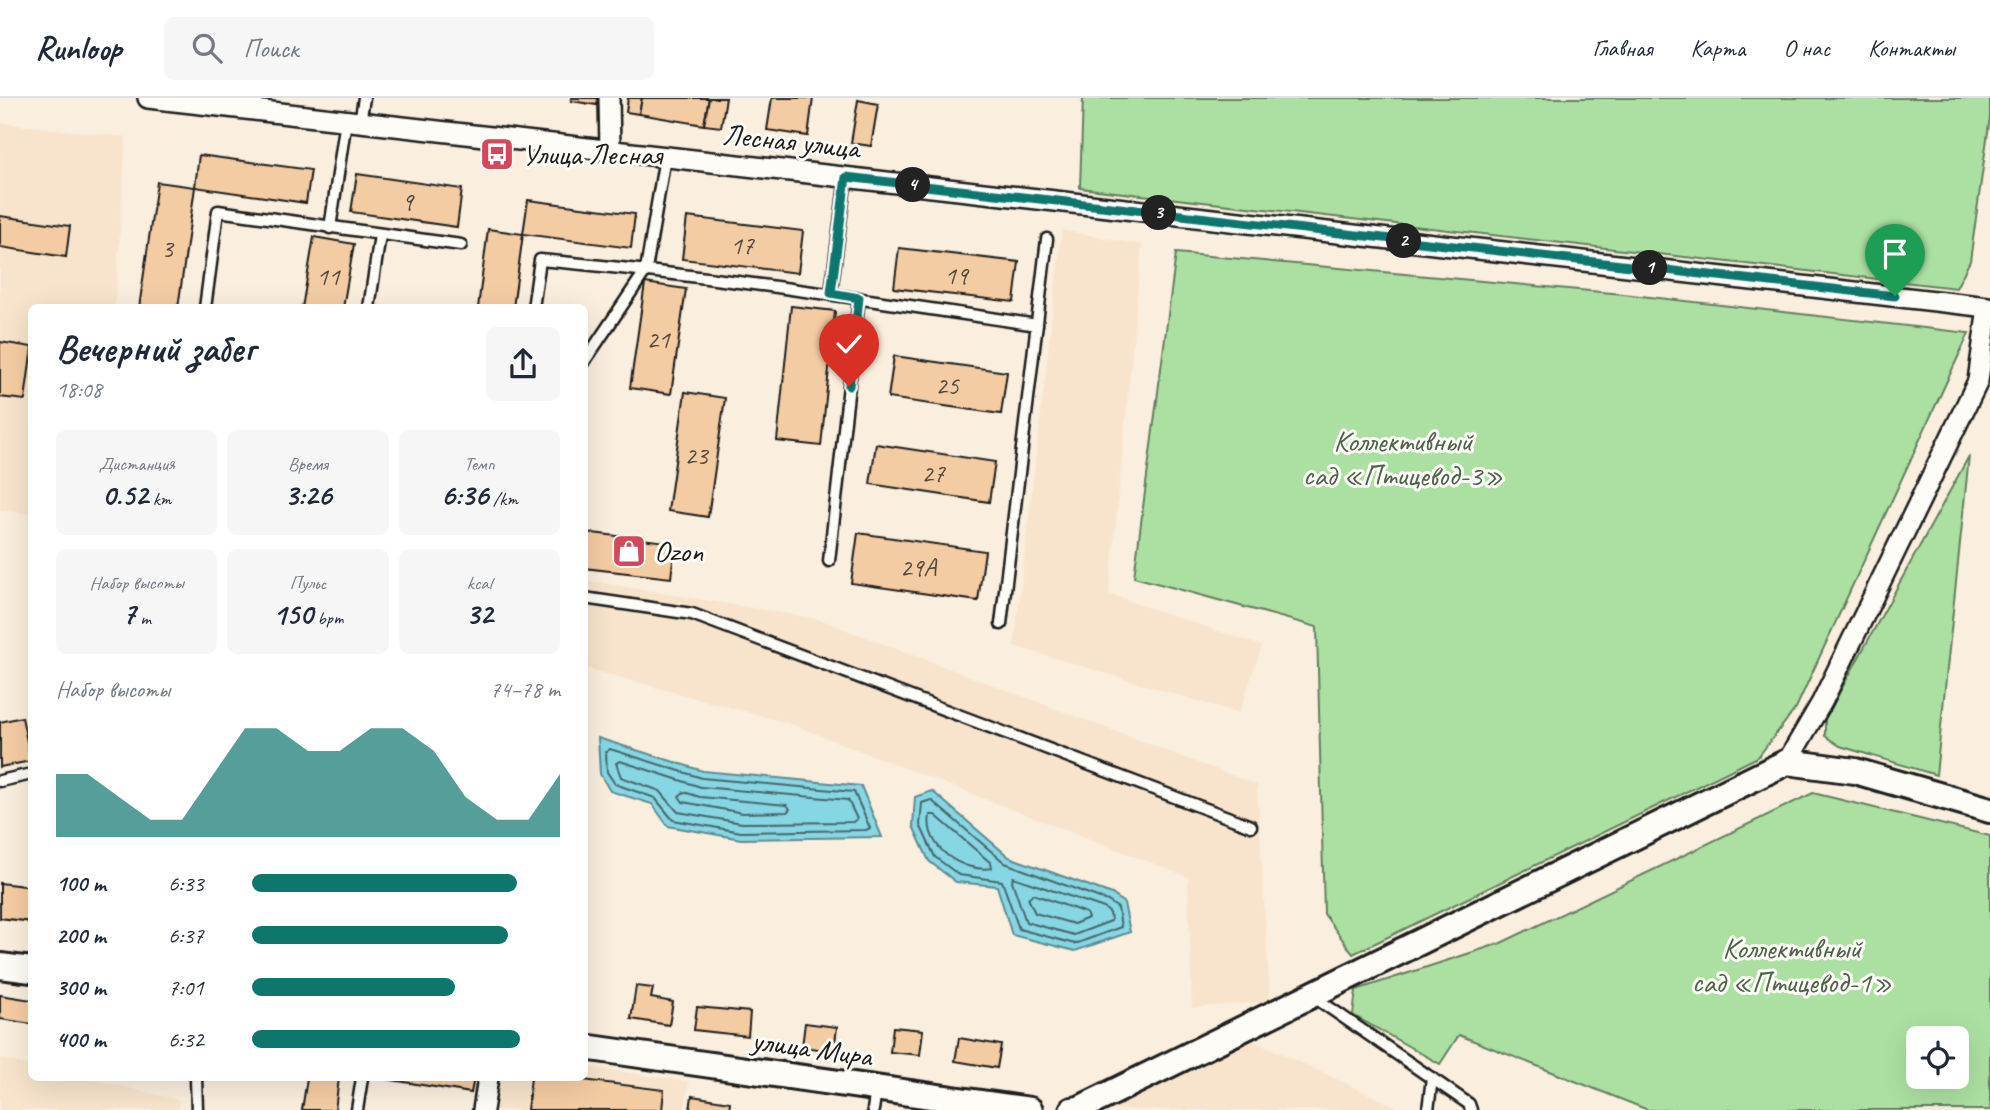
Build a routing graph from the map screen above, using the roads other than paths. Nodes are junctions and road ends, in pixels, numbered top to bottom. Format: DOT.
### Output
graph roads {
  1 [pos="148,98"];
  2 [pos="364,98"];
  3 [pos="609,98"];
  4 [pos="353,121"];
  5 [pos="610,150"];
  6 [pos="665,157"];
  7 [pos="846,177"];
  8 [pos="330,228"];
  9 [pos="380,235"];
  10 [pos="1047,239"];
  11 [pos="461,245"];
  12 [pos="646,270"];
  13 [pos="831,293"];
  14 [pos="859,298"];
  15 [pos="206,304"];
  16 [pos="370,304"];
  17 [pos="534,304"];
  18 [pos="1989,307"];
  19 [pos="1037,325"];
  20 [pos="588,356"];
  21 [pos="829,561"];
  22 [pos="588,599"];
  23 [pos="1001,624"];
  24 [pos="1787,762"];
  25 [pos="28,775"];
  26 [pos="0,781"];
  27 [pos="1990,810"];
  28 [pos="1251,826"];
  29 [pos="0,966"];
  30 [pos="28,970"];
  31 [pos="1313,996"];
  32 [pos="588,1049"];
  33 [pos="1432,1079"];
  34 [pos="196,1081"];
  35 [pos="362,1081"];
  36 [pos="488,1081"];
  37 [pos="875,1099"];
  38 [pos="197,1110"];
  39 [pos="357,1110"];
  40 [pos="483,1110"];
  41 [pos="1030,1110"];
  42 [pos="1072,1110"];
  43 [pos="1079,1110"];
  44 [pos="1428,1110"];
  45 [pos="1471,1110"];
  1 -- 4 [label="street, Лесная улица"];
  2 -- 4 [label="lane"];
  3 -- 5 [label="street"];
  4 -- 5 [label="street, Лесная улица"];
  4 -- 8 [label="lane"];
  5 -- 6 [label="street, Лесная улица"];
  6 -- 7 [label="street, Лесная улица"];
  6 -- 12 [label="lane"];
  7 -- 13 [label="lane"];
  7 -- 18 [label="street, Лесная улица"];
  8 -- 9 [label="lane"];
  8 -- 15 [label="lane"];
  9 -- 11 [label="lane"];
  9 -- 16 [label="lane"];
  10 -- 19 [label="lane"];
  12 -- 13 [label="lane"];
  12 -- 17 [label="lane"];
  12 -- 20 [label="lane"];
  13 -- 14 [label="lane"];
  14 -- 19 [label="lane"];
  14 -- 21 [label="lane"];
  18 -- 24 [label="street"];
  19 -- 23 [label="lane"];
  22 -- 28 [label="lane"];
  24 -- 27 [label="street"];
  24 -- 31 [label="street"];
  25 -- 26 [label="lane"];
  29 -- 30 [label="street"];
  31 -- 33 [label="lane"];
  31 -- 43 [label="street"];
  32 -- 37 [label="street, улица Мира"];
  33 -- 44 [label="lane"];
  33 -- 45 [label="lane"];
  34 -- 38 [label="lane"];
  35 -- 39 [label="lane"];
  36 -- 40 [label="street"];
  37 -- 41 [label="street, улица Мира"];
  42 -- 43 [label="street"];
}
